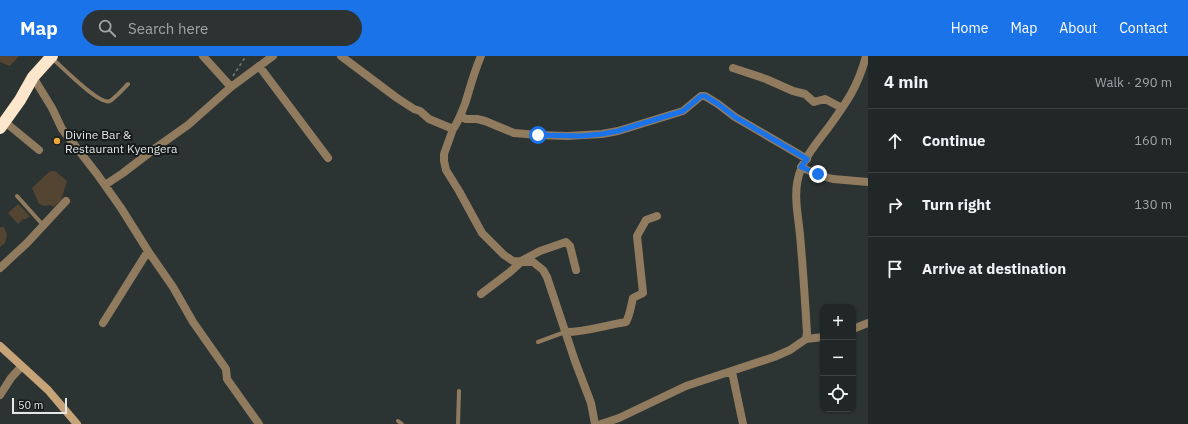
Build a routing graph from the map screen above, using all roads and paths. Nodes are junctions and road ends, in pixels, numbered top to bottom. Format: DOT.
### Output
graph roads {
  1 [pos="51,56"];
  2 [pos="203,56"];
  3 [pos="246,56"];
  4 [pos="273,56"];
  5 [pos="341,56"];
  6 [pos="481,56"];
  7 [pos="866,56"];
  8 [pos="259,66"];
  9 [pos="733,68"];
  10 [pos="33,77"];
  11 [pos="128,84"];
  12 [pos="231,87"];
  13 [pos="842,108"];
  14 [pos="461,116"];
  15 [pos="2,125"];
  16 [pos="453,129"];
  17 [pos="39,150"];
  18 [pos="328,158"];
  19 [pos="807,159"];
  20 [pos="801,167"];
  21 [pos="868,182"];
  22 [pos="106,185"];
  23 [pos="17,196"];
  24 [pos="66,201"];
  25 [pos="657,216"];
  26 [pos="43,226"];
  27 [pos="148,250"];
  28 [pos="523,260"];
  29 [pos="0,268"];
  30 [pos="576,270"];
  31 [pos="481,294"];
  32 [pos="103,323"];
  33 [pos="868,323"];
  34 [pos="856,328"];
  35 [pos="566,332"];
  36 [pos="820,337"];
  37 [pos="806,339"];
  38 [pos="538,342"];
  39 [pos="0,346"];
  40 [pos="21,366"];
  41 [pos="732,372"];
  42 [pos="459,391"];
  43 [pos="0,395"];
  44 [pos="76,424"];
  45 [pos="259,424"];
  46 [pos="458,424"];
  47 [pos="595,424"];
  48 [pos="601,424"];
  49 [pos="743,424"];
  1 -- 10 [label="highway"];
  1 -- 11 [label="lane"];
  2 -- 12 [label="street"];
  3 -- 12 [label="path"];
  4 -- 8 [label="street"];
  5 -- 16 [label="street"];
  6 -- 14 [label="street"];
  7 -- 13 [label="street"];
  8 -- 12 [label="street"];
  8 -- 18 [label="street"];
  9 -- 13 [label="street"];
  10 -- 15 [label="highway"];
  10 -- 22 [label="street"];
  12 -- 22 [label="street"];
  13 -- 19 [label="street"];
  14 -- 16 [label="street"];
  14 -- 19 [label="street"];
  15 -- 17 [label="street"];
  16 -- 28 [label="street"];
  19 -- 20 [label="street"];
  20 -- 21 [label="street"];
  20 -- 37 [label="street"];
  22 -- 27 [label="street"];
  23 -- 26 [label="lane"];
  24 -- 26 [label="street"];
  25 -- 35 [label="street"];
  26 -- 29 [label="street"];
  27 -- 32 [label="street"];
  27 -- 45 [label="street"];
  28 -- 30 [label="street"];
  28 -- 31 [label="street"];
  28 -- 35 [label="street"];
  33 -- 34 [label="street"];
  35 -- 38 [label="lane"];
  35 -- 47 [label="street"];
  36 -- 37 [label="street"];
  37 -- 41 [label="street"];
  39 -- 40 [label="street"];
  40 -- 43 [label="street"];
  40 -- 44 [label="street"];
  41 -- 48 [label="street"];
  41 -- 49 [label="street"];
  42 -- 46 [label="lane"];
}
